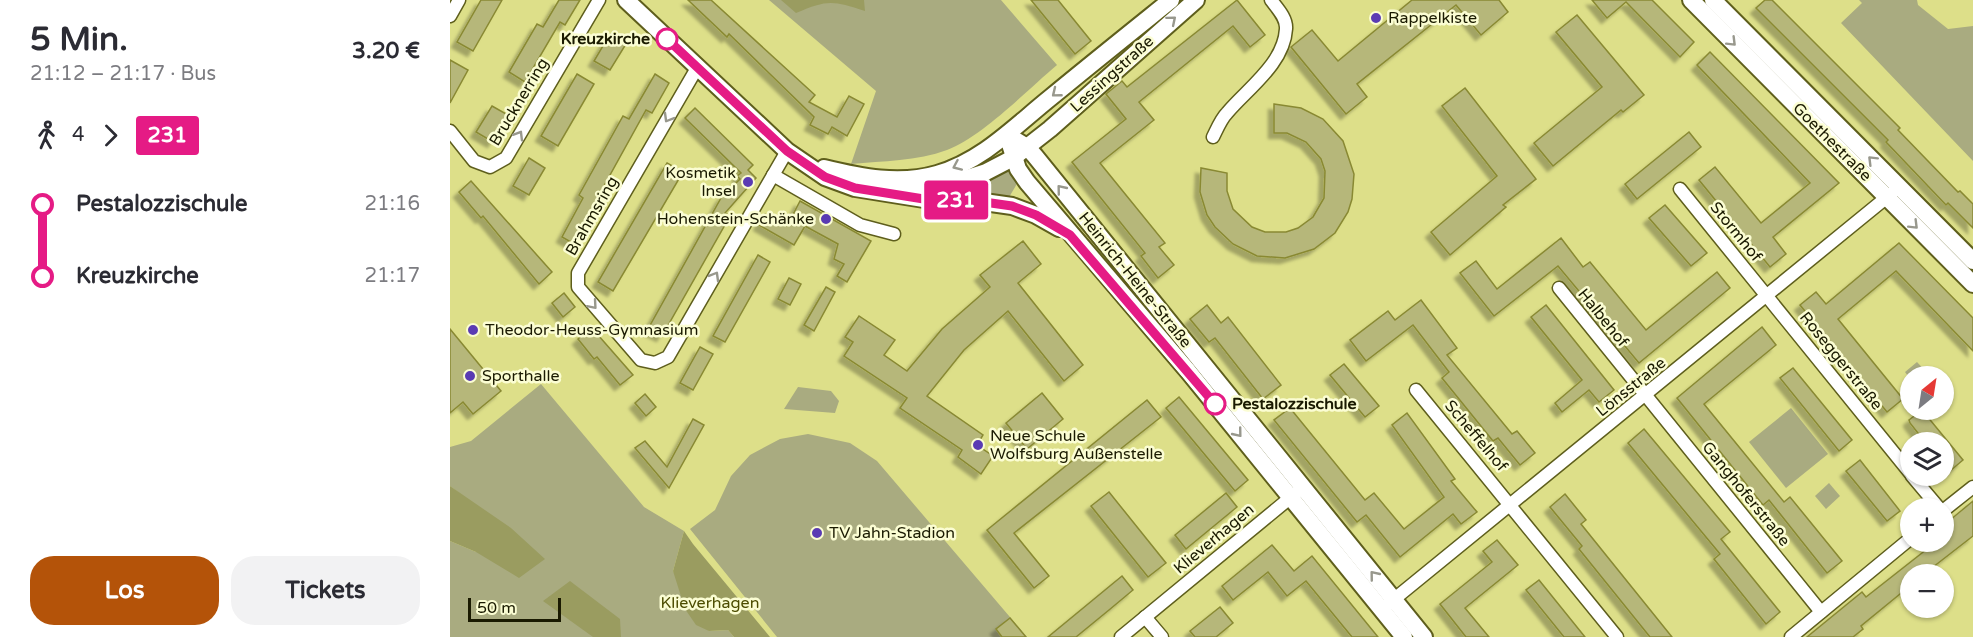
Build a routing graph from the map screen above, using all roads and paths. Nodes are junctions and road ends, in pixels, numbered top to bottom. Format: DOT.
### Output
graph roads {
  1 [pos="459,0"];
  2 [pos="599,0"];
  3 [pos="626,0"];
  4 [pos="1171,0"];
  5 [pos="1196,0"];
  6 [pos="1271,0"];
  7 [pos="1691,0"];
  8 [pos="1713,0"];
  9 [pos="450,16"];
  10 [pos="697,68"];
  11 [pos="450,132"];
  12 [pos="1007,135"];
  13 [pos="1213,138"];
  14 [pos="1027,147"];
  15 [pos="787,151"];
  16 [pos="1013,158"];
  17 [pos="806,164"];
  18 [pos="773,175"];
  19 [pos="1680,189"];
  20 [pos="885,192"];
  21 [pos="1893,192"];
  22 [pos="894,234"];
  23 [pos="1070,235"];
  24 [pos="1973,261"];
  25 [pos="1973,284"];
  26 [pos="1559,288"];
  27 [pos="1768,297"];
  28 [pos="1416,390"];
  29 [pos="1645,397"];
  30 [pos="1900,460"];
  31 [pos="1921,486"];
  32 [pos="1973,487"];
  33 [pos="1297,492"];
  34 [pos="1931,498"];
  35 [pos="1954,502"];
  36 [pos="1511,504"];
  37 [pos="1900,547"];
  38 [pos="1388,605"];
  39 [pos="1821,612"];
  40 [pos="1146,617"];
  41 [pos="1121,637"];
  42 [pos="1162,637"];
  43 [pos="1404,637"];
  44 [pos="1424,637"];
  45 [pos="1617,637"];
  46 [pos="1791,637"];
  1 -- 9 [label="street"];
  11 -- 2 [label="street, Brucknerring, one-way"];
  3 -- 10 [label="street"];
  4 -- 12 [label="street, Lessingstraße, one-way"];
  14 -- 5 [label="street, Lessingstraße, one-way"];
  6 -- 13 [label="street"];
  7 -- 21 [label="street, Goethestraße, one-way"];
  21 -- 8 [label="street, Goethestraße, one-way"];
  10 -- 15 [label="street"];
  10 -- 18 [label="street, Brahmsring, one-way"];
  12 -- 14 [label="street, Heinrich-Heine-Straße"];
  12 -- 16 [label="street, Heinrich-Heine-Straße"];
  12 -- 17 [label="street, Lessingstraße, one-way"];
  14 -- 16 [label="street, Lessingstraße"];
  33 -- 14 [label="street, Heinrich-Heine-Straße, one-way"];
  15 -- 17 [label="street"];
  15 -- 18 [label="street, Brahmsring"];
  16 -- 20 [label="street, Lessingstraße"];
  16 -- 23 [label="street, Heinrich-Heine-Straße"];
  17 -- 20 [label="street"];
  18 -- 22 [label="street"];
  19 -- 27 [label="street, Stormhof"];
  20 -- 23 [label="street, Heinrich-Heine-Straße"];
  21 -- 24 [label="street, Goethestraße"];
  21 -- 25 [label="street, Goethestraße, one-way"];
  21 -- 27 [label="street, Lönsstraße"];
  23 -- 33 [label="street, Heinrich-Heine-Straße, one-way"];
  26 -- 29 [label="street, Halbehof"];
  27 -- 29 [label="street, Lönsstraße"];
  27 -- 30 [label="street, Roseggerstraße"];
  28 -- 36 [label="street, Scheffelhof"];
  29 -- 36 [label="street, Lönsstraße"];
  29 -- 39 [label="street, Ganghoferstraße"];
  31 -- 34 [label="street, Roseggerstraße"];
  32 -- 35 [label="street"];
  33 -- 38 [label="street, Heinrich-Heine-Straße"];
  33 -- 40 [label="street, Klieverhagen"];
  36 -- 38 [label="street, Lönsstraße"];
  36 -- 45 [label="street, Scheffelhof"];
  37 -- 39 [label="street"];
  38 -- 43 [label="street, Heinrich-Heine-Straße"];
  38 -- 44 [label="street, Heinrich-Heine-Straße"];
  39 -- 46 [label="street"];
  40 -- 41 [label="street, Klieverhagen"];
  40 -- 42 [label="street"];
}
